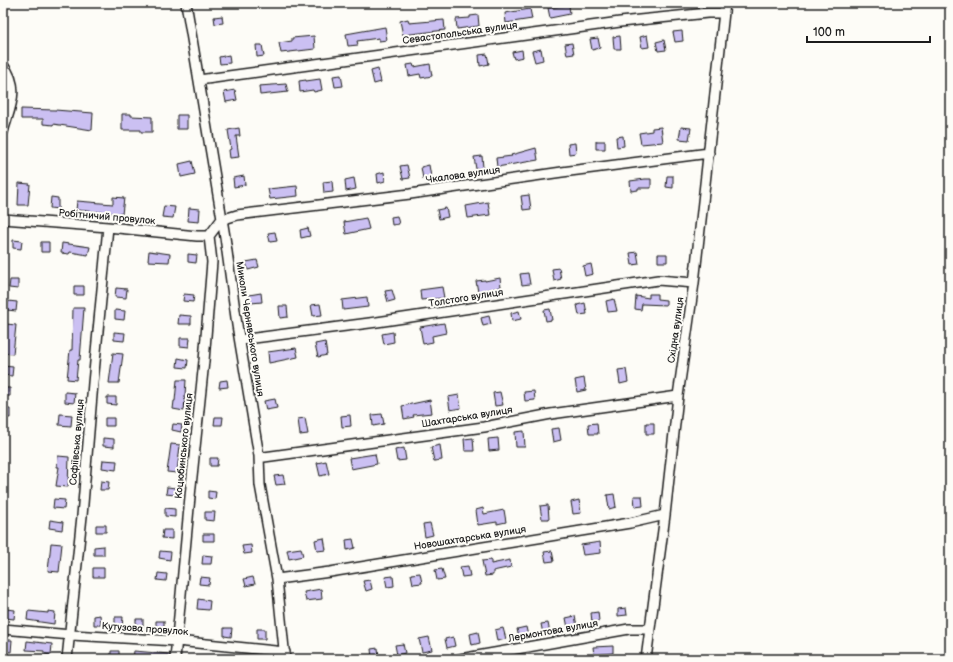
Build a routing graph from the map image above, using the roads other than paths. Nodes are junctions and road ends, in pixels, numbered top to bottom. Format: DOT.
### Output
graph roads {
  1 [pos="186,3"];
  2 [pos="725,3"];
  3 [pos="724,14"];
  4 [pos="3,65"];
  5 [pos="199,80"];
  6 [pos="3,132"];
  7 [pos="709,153"];
  8 [pos="3,219"];
  9 [pos="221,220"];
  10 [pos="108,227"];
  11 [pos="209,236"];
  12 [pos="694,282"];
  13 [pos="240,340"];
  14 [pos="678,396"];
  15 [pos="259,456"];
  16 [pos="665,515"];
  17 [pos="277,579"];
  18 [pos="3,628"];
  19 [pos="650,629"];
  20 [pos="71,635"];
  21 [pos="177,641"];
  22 [pos="285,656"];
  23 [pos="68,659"];
  24 [pos="175,659"];
  25 [pos="460,659"];
  26 [pos="646,659"];
  1 -- 5 [label="street, Миколи Чернявського вулиця"];
  2 -- 3 [label="street, Східна вулиця"];
  3 -- 5 [label="street, Севастопольська вулиця"];
  3 -- 7 [label="street, Східна вулиця"];
  4 -- 6 [label="street"];
  5 -- 9 [label="street, Миколи Чернявського вулиця"];
  7 -- 9 [label="street, Чкалова вулиця"];
  7 -- 12 [label="street, Східна вулиця"];
  8 -- 10 [label="street, Робітничий провулок"];
  9 -- 11 [label="street"];
  9 -- 13 [label="street, Миколи Чернявського вулиця"];
  10 -- 11 [label="street, Робітничий провулок"];
  10 -- 20 [label="street, Софіївська вулиця"];
  11 -- 21 [label="street, Коцюбинського вулиця"];
  12 -- 13 [label="street, Толстого вулиця"];
  12 -- 14 [label="street, Східна вулиця"];
  13 -- 15 [label="street, Миколи Чернявського вулиця"];
  14 -- 15 [label="street, Шахтарська вулиця"];
  14 -- 16 [label="street, Східна вулиця"];
  15 -- 17 [label="street, Миколи Чернявського вулиця"];
  16 -- 17 [label="street, Новошахтарська вулиця"];
  16 -- 19 [label="street, Східна вулиця"];
  17 -- 22 [label="street, Миколи Чернявського вулиця"];
  18 -- 20 [label="street, Кутузова провулок"];
  19 -- 25 [label="street, Лермонтова вулиця"];
  19 -- 26 [label="street, Східна вулиця"];
  20 -- 21 [label="street, Кутузова провулок"];
  20 -- 23 [label="street, Софіївська вулиця"];
  21 -- 22 [label="street, Кутузова провулок"];
  21 -- 24 [label="street, Коцюбинського вулиця"];
}
